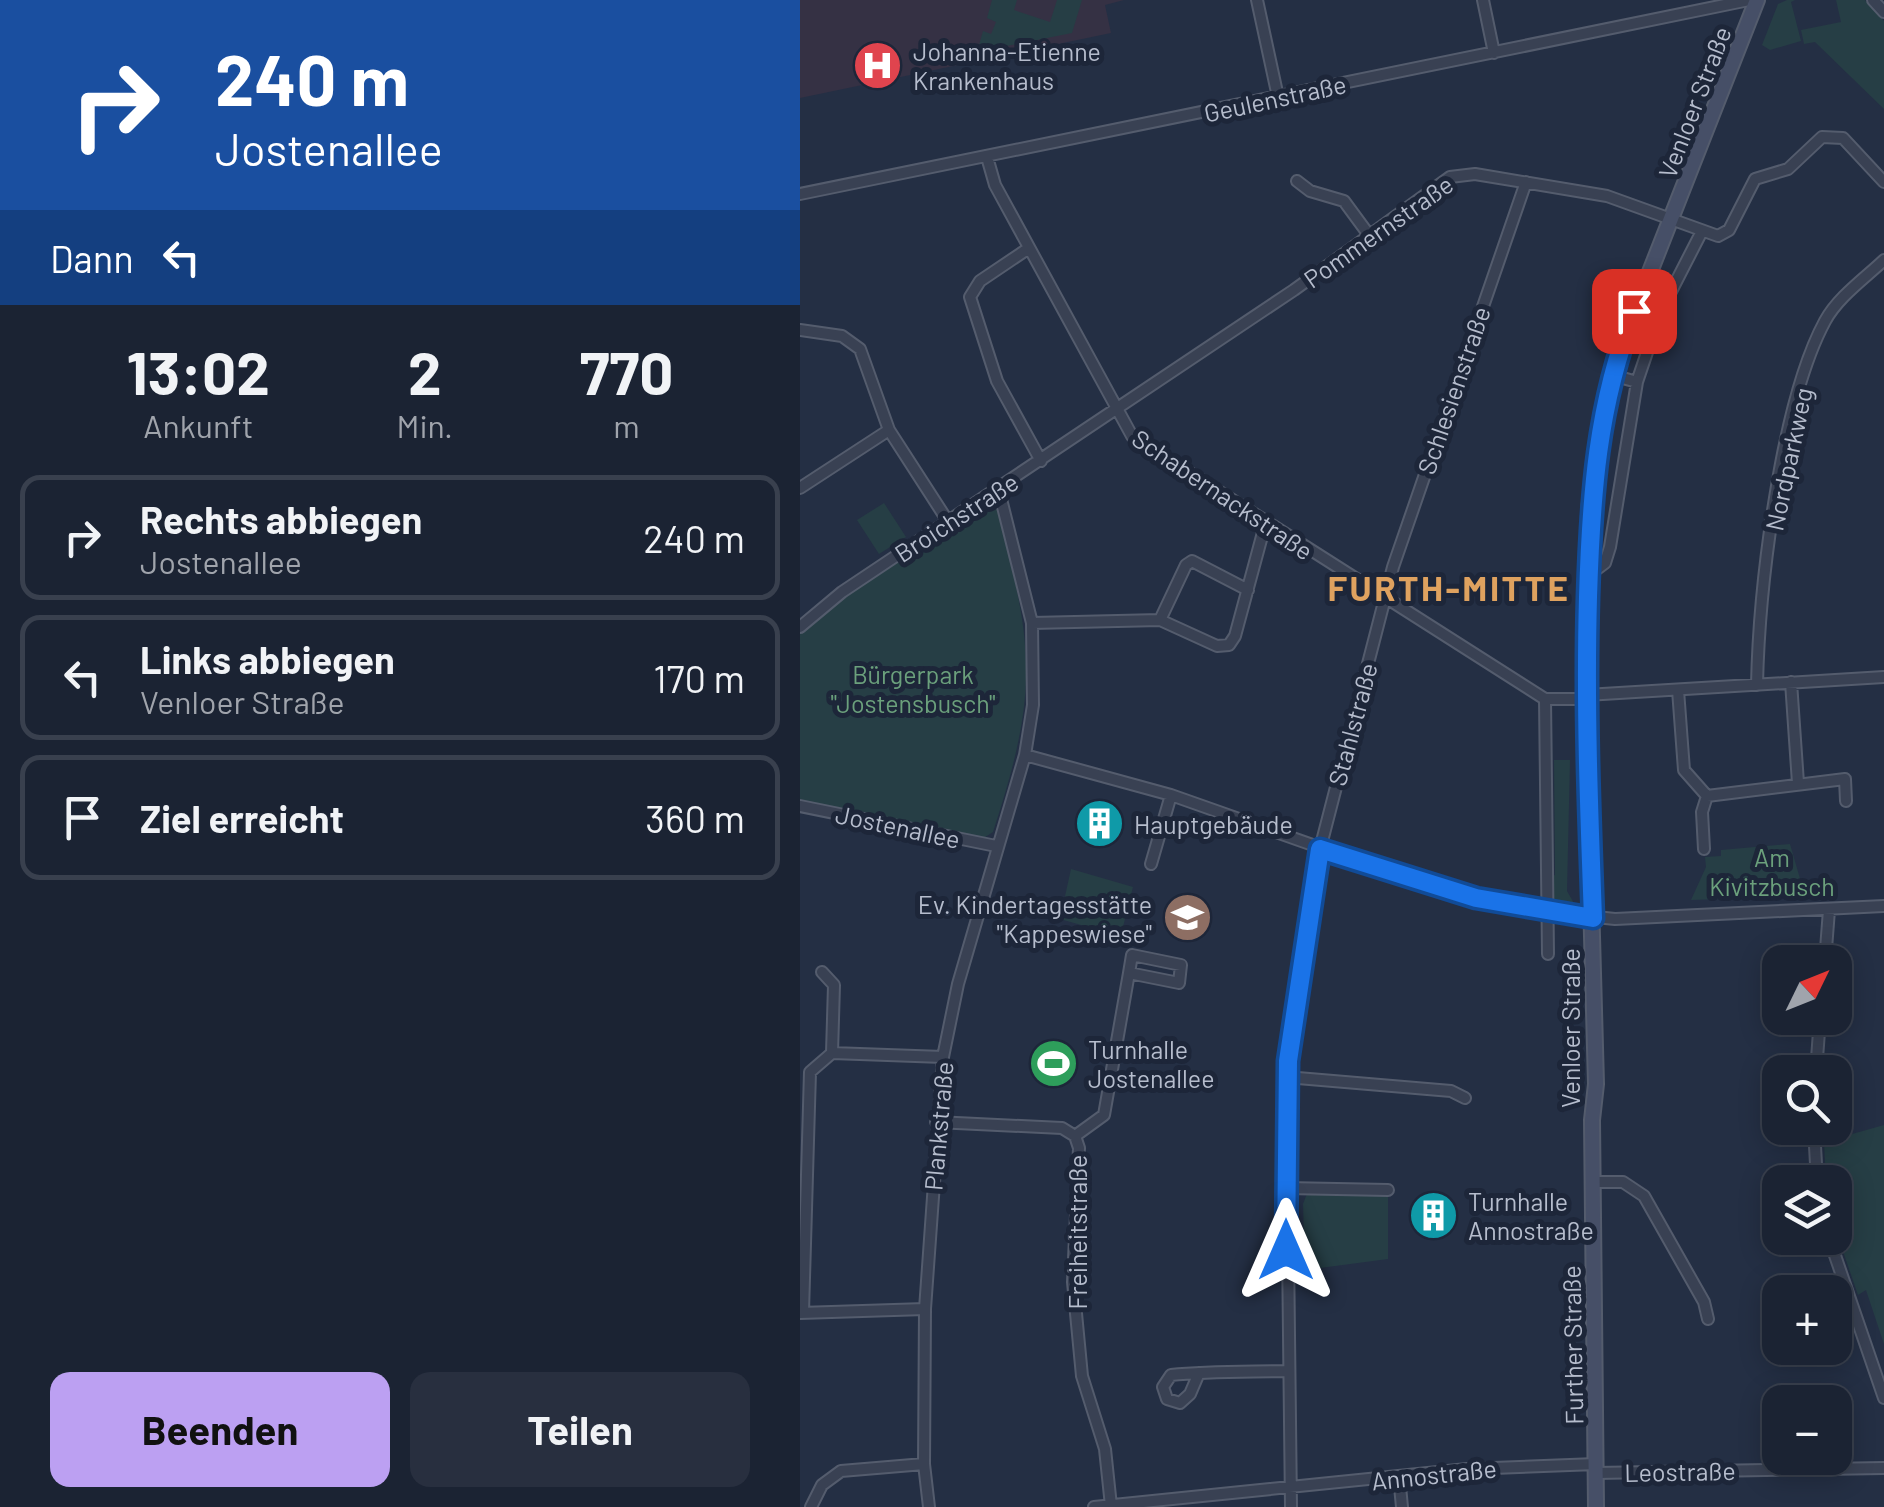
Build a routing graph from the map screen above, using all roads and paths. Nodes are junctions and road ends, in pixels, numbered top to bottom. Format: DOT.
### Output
graph roads {
  1 [pos="1258,0"];
  2 [pos="1483,0"];
  3 [pos="1749,0"];
  4 [pos="1757,0"];
  5 [pos="1872,0"];
  6 [pos="1884,12"];
  7 [pos="1494,53"];
  8 [pos="1278,97"];
  9 [pos="986,157"];
  10 [pos="1297,181"];
  11 [pos="1526,182"];
  12 [pos="1884,182"];
  13 [pos="800,194"];
  14 [pos="1671,221"];
  15 [pos="1701,233"];
  16 [pos="1369,235"];
  17 [pos="1029,248"];
  18 [pos="1884,260"];
  19 [pos="800,330"];
  20 [pos="1612,376"];
  21 [pos="1637,382"];
  22 [pos="1114,410"];
  23 [pos="889,430"];
  24 [pos="1041,461"];
  25 [pos="800,488"];
  26 [pos="998,491"];
  27 [pos="949,523"];
  28 [pos="1265,525"];
  29 [pos="1589,575"];
  30 [pos="1248,590"];
  31 [pos="1384,599"];
  32 [pos="1160,620"];
  33 [pos="1032,624"];
  34 [pos="800,627"];
  35 [pos="1884,677"];
  36 [pos="1791,682"];
  37 [pos="1757,685"];
  38 [pos="1678,690"];
  39 [pos="1586,697"];
  40 [pos="1545,699"];
  41 [pos="1024,755"];
  42 [pos="1798,783"];
  43 [pos="1171,795"];
  44 [pos="1708,796"];
  45 [pos="1846,801"];
  46 [pos="800,806"];
  47 [pos="996,846"];
  48 [pos="1320,849"];
  49 [pos="1704,849"];
  50 [pos="1151,864"];
  51 [pos="1884,906"];
  52 [pos="1828,910"];
  53 [pos="1548,912"];
  54 [pos="1593,918"];
  55 [pos="1826,945"];
  56 [pos="1548,954"];
  57 [pos="822,972"];
  58 [pos="1128,973"];
  59 [pos="832,1053"];
  60 [pos="943,1058"];
  61 [pos="1286,1077"];
  62 [pos="1466,1098"];
  63 [pos="936,1122"];
  64 [pos="1075,1136"];
  65 [pos="1592,1182"];
  66 [pos="1286,1188"];
  67 [pos="1388,1190"];
  68 [pos="1835,1255"];
  69 [pos="926,1309"];
  70 [pos="801,1312"];
  71 [pos="1708,1319"];
  72 [pos="1288,1371"];
  73 [pos="1199,1373"];
  74 [pos="1884,1398"];
  75 [pos="924,1464"];
  76 [pos="1884,1468"];
  77 [pos="1596,1469"];
  78 [pos="1399,1476"];
  79 [pos="1290,1490"];
  80 [pos="1111,1506"];
  81 [pos="812,1507"];
  82 [pos="928,1507"];
  83 [pos="1094,1507"];
  84 [pos="1291,1507"];
  85 [pos="1402,1507"];
  86 [pos="1596,1507"];
  1 -- 8 [label="street"];
  2 -- 7 [label="street"];
  3 -- 7 [label="street, Geulenstraße"];
  4 -- 14 [label="main road, Venloer Straße"];
  5 -- 6 [label="street"];
  7 -- 8 [label="street, Geulenstraße"];
  8 -- 9 [label="street, Geulenstraße"];
  9 -- 13 [label="street, Geulenstraße"];
  9 -- 17 [label="street, Schabernackstraße"];
  10 -- 16 [label="street"];
  11 -- 14 [label="street, Pommernstraße"];
  11 -- 16 [label="street, Pommernstraße"];
  11 -- 31 [label="street, Schlesienstraße"];
  12 -- 15 [label="street"];
  14 -- 15 [label="street"];
  14 -- 20 [label="main road, Venloer Straße"];
  15 -- 21 [label="street, Venloer Straße"];
  16 -- 22 [label="street, Pommernstraße"];
  17 -- 22 [label="street, Schabernackstraße"];
  17 -- 24 [label="street"];
  18 -- 37 [label="street, Nordparkweg"];
  19 -- 23 [label="street"];
  20 -- 21 [label="street"];
  20 -- 29 [label="main road, Venloer Straße"];
  21 -- 29 [label="street, Venloer Straße"];
  22 -- 24 [label="street, Broichstraße"];
  22 -- 28 [label="street, Schabernackstraße"];
  23 -- 25 [label="street"];
  23 -- 27 [label="street"];
  24 -- 26 [label="street, Broichstraße"];
  26 -- 27 [label="street, Broichstraße"];
  26 -- 33 [label="street, Plankstraße"];
  27 -- 34 [label="street, Broichstraße"];
  28 -- 30 [label="street"];
  28 -- 31 [label="street, Schabernackstraße"];
  29 -- 39 [label="main road, Venloer Straße"];
  30 -- 32 [label="street"];
  30 -- 32 [label="street"];
  31 -- 40 [label="street, Schabernackstraße"];
  31 -- 48 [label="street, Stahlstraße"];
  32 -- 33 [label="street"];
  33 -- 41 [label="street, Plankstraße"];
  35 -- 36 [label="street"];
  36 -- 37 [label="street"];
  36 -- 42 [label="street"];
  37 -- 38 [label="street"];
  38 -- 39 [label="street"];
  38 -- 44 [label="street"];
  39 -- 40 [label="street"];
  39 -- 54 [label="main road, Venloer Straße"];
  40 -- 53 [label="street, Venloer Straße"];
  41 -- 43 [label="street"];
  41 -- 47 [label="street, Plankstraße"];
  42 -- 44 [label="street"];
  42 -- 45 [label="street"];
  43 -- 48 [label="street"];
  43 -- 50 [label="street"];
  44 -- 49 [label="street"];
  46 -- 47 [label="street, Jostenallee"];
  47 -- 60 [label="street, Plankstraße"];
  48 -- 53 [label="street"];
  48 -- 61 [label="street, Stahlstraße"];
  51 -- 52 [label="street"];
  52 -- 54 [label="street"];
  52 -- 55 [label="street"];
  53 -- 54 [label="street"];
  53 -- 56 [label="street, Venloer Straße"];
  54 -- 65 [label="main road, Venloer Straße"];
  57 -- 59 [label="street"];
  58 -- 58 [label="street"];
  58 -- 64 [label="street, Freiheitstraße"];
  59 -- 60 [label="street"];
  59 -- 70 [label="street"];
  60 -- 63 [label="street, Plankstraße"];
  61 -- 62 [label="street"];
  61 -- 66 [label="street, Stahlstraße"];
  63 -- 64 [label="street"];
  63 -- 69 [label="street, Plankstraße"];
  64 -- 80 [label="street, Freiheitstraße"];
  65 -- 71 [label="street"];
  65 -- 77 [label="main road, Further Straße"];
  66 -- 67 [label="street"];
  66 -- 72 [label="street, Stahlstraße"];
  68 -- 74 [label="street"];
  69 -- 70 [label="street"];
  69 -- 75 [label="street, Plankstraße"];
  72 -- 73 [label="street"];
  72 -- 79 [label="street, Stahlstraße"];
  75 -- 81 [label="street"];
  75 -- 82 [label="street, Plankstraße"];
  76 -- 77 [label="street, Leostraße"];
  77 -- 78 [label="street, Annostraße"];
  77 -- 86 [label="main road, Further Straße"];
  78 -- 79 [label="street, Annostraße"];
  78 -- 85 [label="street"];
  79 -- 80 [label="street, Annostraße"];
  79 -- 84 [label="street, Stahlstraße"];
  80 -- 83 [label="street, Annostraße"];
}
